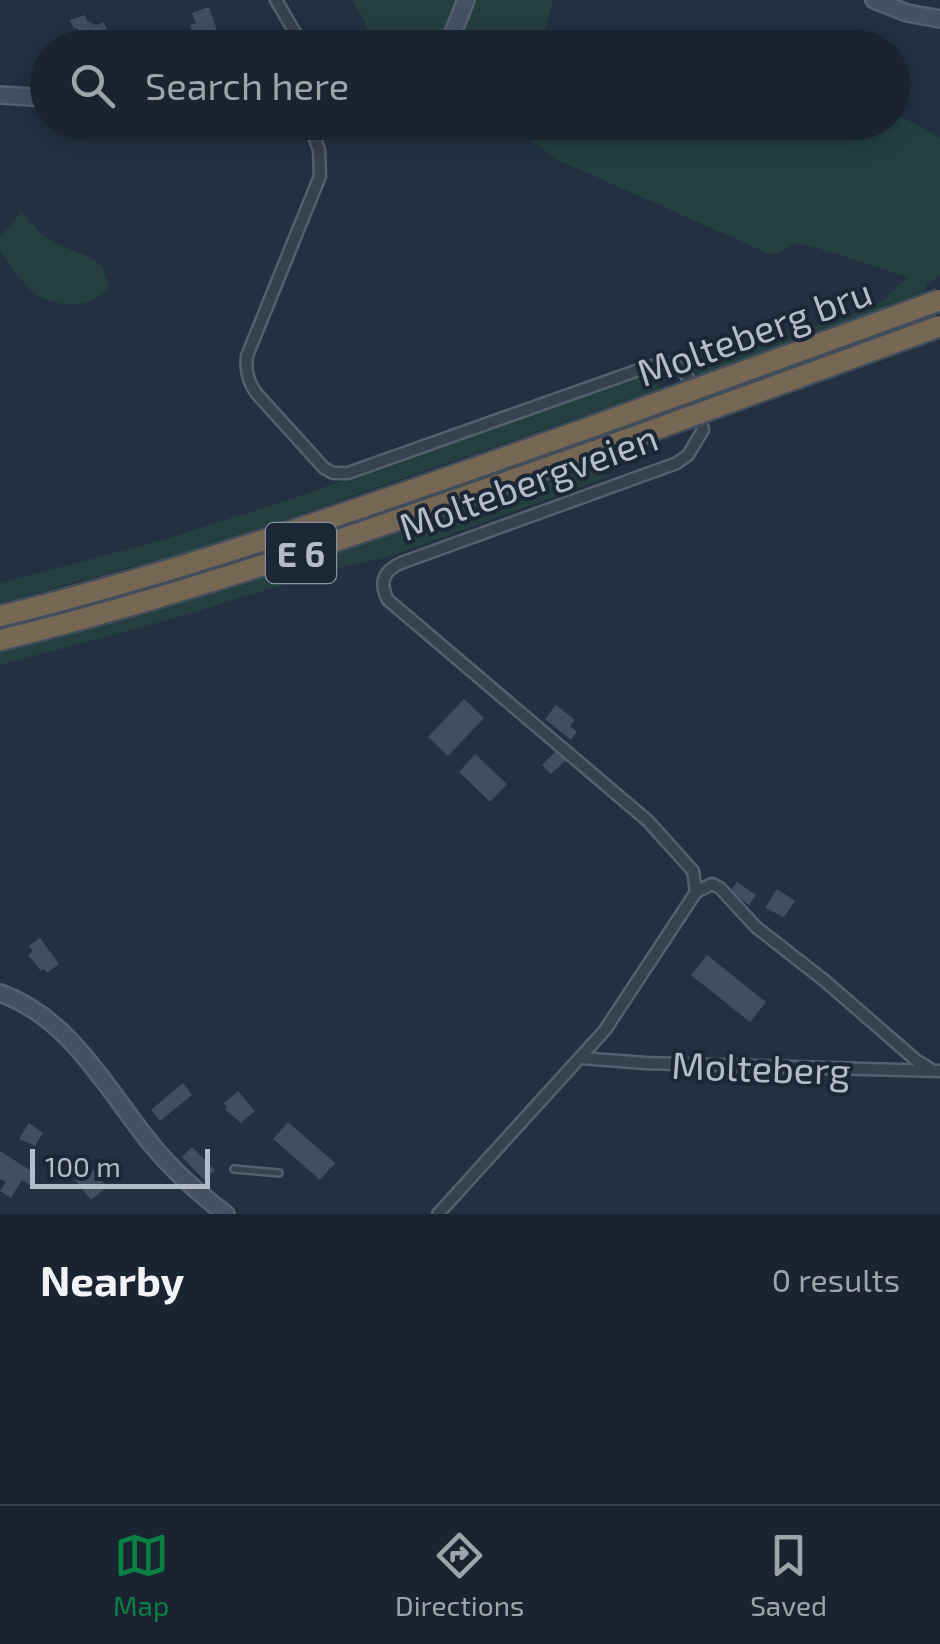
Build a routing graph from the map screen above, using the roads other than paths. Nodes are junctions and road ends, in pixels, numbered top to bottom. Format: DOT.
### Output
graph roads {
  1 [pos="276,0"];
  2 [pos="466,0"];
  3 [pos="874,0"];
  4 [pos="940,19"];
  5 [pos="294,30"];
  6 [pos="454,30"];
  7 [pos="0,95"];
  8 [pos="30,97"];
  9 [pos="315,140"];
  10 [pos="940,300"];
  11 [pos="940,326"];
  12 [pos="0,616"];
  13 [pos="0,640"];
  14 [pos="693,870"];
  15 [pos="712,884"];
  16 [pos="696,892"];
  17 [pos="0,993"];
  18 [pos="581,1058"];
  19 [pos="938,1071"];
  20 [pos="234,1169"];
  21 [pos="279,1173"];
  22 [pos="226,1214"];
  23 [pos="438,1214"];
  1 -- 5 [label="street"];
  2 -- 6 [label="main road"];
  3 -- 4 [label="main road"];
  7 -- 8 [label="main road"];
  9 -- 14 [label="street, Moltebergveien"];
  10 -- 12 [label="highway, Molteberg bru / E 6, bridge"];
  11 -- 13 [label="highway, Molteberg bru / E 6, bridge"];
  14 -- 15 [label="street"];
  14 -- 16 [label="street"];
  15 -- 16 [label="street"];
  15 -- 19 [label="street"];
  16 -- 18 [label="street"];
  17 -- 22 [label="main road"];
  18 -- 19 [label="street, Molteberg"];
  18 -- 23 [label="street"];
  20 -- 21 [label="lane"];
}
